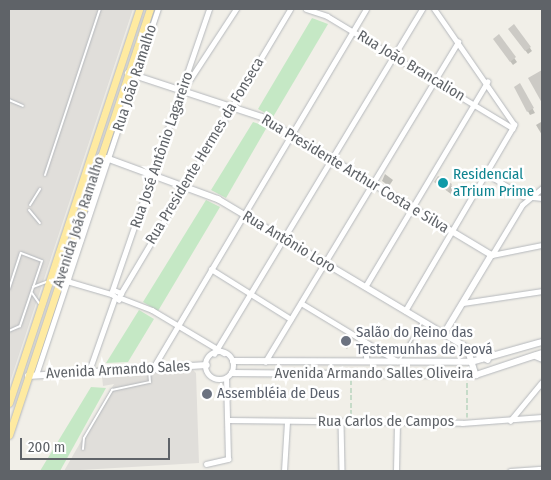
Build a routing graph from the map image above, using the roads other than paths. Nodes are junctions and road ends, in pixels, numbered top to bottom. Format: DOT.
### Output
graph roads {
  1 [pos="100,9"];
  2 [pos="139,9"];
  3 [pos="150,9"];
  4 [pos="158,9"];
  5 [pos="209,9"];
  6 [pos="236,9"];
  7 [pos="290,9"];
  8 [pos="306,9"];
  9 [pos="366,9"];
  10 [pos="422,9"];
  11 [pos="434,9"];
  12 [pos="352,31"];
  13 [pos="458,42"];
  14 [pos="394,56"];
  15 [pos="190,68"];
  16 [pos="197,72"];
  17 [pos="117,74"];
  18 [pos="132,74"];
  19 [pos="435,81"];
  20 [pos="487,82"];
  21 [pos="182,91"];
  22 [pos="9,100"];
  23 [pos="109,102"];
  24 [pos="474,104"];
  25 [pos="23,106"];
  26 [pos="231,108"];
  27 [pos="513,128"];
  28 [pos="291,134"];
  29 [pos="104,159"];
  30 [pos="332,159"];
  31 [pos="487,174"];
  32 [pos="45,175"];
  33 [pos="152,176"];
  34 [pos="373,184"];
  35 [pos="184,186"];
  36 [pos="542,188"];
  37 [pos="40,189"];
  38 [pos="528,198"];
  39 [pos="542,198"];
  40 [pos="30,205"];
  41 [pos="412,207"];
  42 [pos="29,210"];
  43 [pos="244,214"];
  44 [pos="40,223"];
  45 [pos="452,231"];
  46 [pos="284,238"];
  47 [pos="542,246"];
  48 [pos="492,255"];
  49 [pos="325,263"];
  50 [pos="211,270"];
  51 [pos="50,276"];
  52 [pos="64,280"];
  53 [pos="33,287"];
  54 [pos="365,287"];
  55 [pos="9,289"];
  56 [pos="112,292"];
  57 [pos="542,292"];
  58 [pos="31,293"];
  59 [pos="251,294"];
  60 [pos="121,295"];
  61 [pos="114,300"];
  62 [pos="301,303"];
  63 [pos="463,303"];
  64 [pos="39,310"];
  65 [pos="405,311"];
  66 [pos="291,318"];
  67 [pos="422,321"];
  68 [pos="178,326"];
  69 [pos="9,331"];
  70 [pos="444,334"];
  71 [pos="222,341"];
  72 [pos="364,341"];
  73 [pos="542,342"];
  74 [pos="468,349"];
  75 [pos="214,353"];
  76 [pos="542,353"];
  77 [pos="225,354"];
  78 [pos="535,356"];
  79 [pos="542,359"];
  80 [pos="488,360"];
  81 [pos="233,361"];
  82 [pos="367,361"];
  83 [pos="398,361"];
  84 [pos="265,362"];
  85 [pos="471,362"];
  86 [pos="207,365"];
  87 [pos="151,368"];
  88 [pos="89,372"];
  89 [pos="232,373"];
  90 [pos="488,373"];
  91 [pos="476,375"];
  92 [pos="32,376"];
  93 [pos="17,377"];
  94 [pos="226,378"];
  95 [pos="542,382"];
  96 [pos="9,403"];
  97 [pos="542,418"];
  98 [pos="229,420"];
  99 [pos="510,421"];
  100 [pos="287,422"];
  101 [pos="341,422"];
  102 [pos="397,422"];
  103 [pos="9,435"];
  104 [pos="83,449"];
  105 [pos="206,464"];
  106 [pos="542,469"];
  107 [pos="284,471"];
  108 [pos="342,471"];
  109 [pos="396,471"];
  110 [pos="510,471"];
  1 -- 32 [label="lane"];
  2 -- 17 [label="highway, Avenida João Ramalho"];
  3 -- 18 [label="highway, Avenida João Ramalho"];
  4 -- 18 [label="street, Rua João Ramalho"];
  5 -- 15 [label="street, Rua José Antônio Lagareiro"];
  6 -- 16 [label="street"];
  7 -- 26 [label="street, Rua Presidente Hermes da Fonseca"];
  8 -- 12 [label="street, Rua João Brancalion"];
  9 -- 12 [label="street"];
  10 -- 14 [label="street"];
  11 -- 13 [label="street"];
  12 -- 14 [label="street, Rua João Brancalion"];
  12 -- 28 [label="street"];
  13 -- 19 [label="street"];
  13 -- 20 [label="street"];
  14 -- 19 [label="street, Rua João Brancalion"];
  14 -- 30 [label="street"];
  15 -- 16 [label="street"];
  15 -- 21 [label="street, Rua José Antônio Lagareiro"];
  16 -- 21 [label="street"];
  17 -- 18 [label="highway"];
  17 -- 23 [label="highway, Avenida João Ramalho"];
  18 -- 21 [label="street, Rua Presidente Arthur Costa e Silva"];
  18 -- 29 [label="highway, Avenida João Ramalho"];
  19 -- 24 [label="street, Rua João Brancalion"];
  19 -- 34 [label="street"];
  20 -- 24 [label="street"];
  20 -- 27 [label="street"];
  21 -- 26 [label="street, Rua Presidente Arthur Costa e Silva"];
  21 -- 33 [label="street, Rua José Antônio Lagareiro"];
  22 -- 25 [label="lane"];
  23 -- 29 [label="highway"];
  23 -- 51 [label="highway, Avenida João Ramalho"];
  24 -- 27 [label="street, Rua João Brancalion"];
  24 -- 41 [label="street"];
  26 -- 28 [label="street, Rua Presidente Arthur Costa e Silva"];
  26 -- 35 [label="street, Rua Presidente Hermes da Fonseca"];
  27 -- 31 [label="street"];
  28 -- 30 [label="street, Rua Presidente Arthur Costa e Silva"];
  28 -- 43 [label="street"];
  29 -- 33 [label="street, Rua Antônio Loro"];
  29 -- 52 [label="highway, Avenida João Ramalho"];
  30 -- 34 [label="street, Rua Presidente Arthur Costa e Silva"];
  30 -- 46 [label="street"];
  31 -- 38 [label="street"];
  31 -- 45 [label="street"];
  33 -- 35 [label="street, Rua Antônio Loro"];
  33 -- 56 [label="street, Rua José Antônio Lagareiro"];
  34 -- 41 [label="street, Rua Presidente Arthur Costa e Silva"];
  34 -- 49 [label="street"];
  35 -- 43 [label="street, Rua Antônio Loro"];
  35 -- 60 [label="street, Rua Presidente Hermes da Fonseca"];
  36 -- 38 [label="street"];
  37 -- 40 [label="lane"];
  38 -- 39 [label="street"];
  38 -- 48 [label="street"];
  41 -- 45 [label="street, Rua Presidente Arthur Costa e Silva"];
  41 -- 54 [label="street"];
  42 -- 44 [label="lane"];
  43 -- 46 [label="street, Rua Antônio Loro"];
  43 -- 50 [label="street"];
  45 -- 48 [label="street, Rua Presidente Arthur Costa e Silva"];
  45 -- 65 [label="street"];
  46 -- 49 [label="street, Rua Antônio Loro"];
  46 -- 59 [label="street"];
  47 -- 48 [label="street"];
  48 -- 63 [label="street"];
  49 -- 54 [label="street, Rua Antônio Loro"];
  49 -- 62 [label="street"];
  50 -- 59 [label="street"];
  50 -- 68 [label="street"];
  51 -- 53 [label="lane"];
  51 -- 64 [label="highway, Avenida João Ramalho"];
  52 -- 56 [label="street"];
  52 -- 92 [label="highway, Avenida João Ramalho"];
  53 -- 55 [label="lane"];
  53 -- 58 [label="lane"];
  54 -- 65 [label="street, Rua Antônio Loro"];
  56 -- 60 [label="street"];
  56 -- 61 [label="street"];
  57 -- 63 [label="street"];
  58 -- 64 [label="lane"];
  58 -- 69 [label="lane"];
  59 -- 66 [label="street"];
  59 -- 71 [label="street"];
  60 -- 61 [label="street"];
  60 -- 68 [label="street"];
  61 -- 88 [label="street"];
  62 -- 66 [label="street"];
  62 -- 72 [label="street"];
  63 -- 70 [label="street"];
  64 -- 93 [label="highway, Avenida João Ramalho"];
  65 -- 67 [label="street, Rua Antônio Loro"];
  66 -- 84 [label="street"];
  67 -- 70 [label="street, Rua Antônio Loro"];
  67 -- 83 [label="lane"];
  68 -- 75 [label="street"];
  68 -- 87 [label="street"];
  70 -- 74 [label="street, Rua Antônio Loro"];
  71 -- 75 [label="street"];
  71 -- 77 [label="street"];
  72 -- 82 [label="street"];
  72 -- 83 [label="street"];
  73 -- 80 [label="street, Avenida Armando Salles Oliveira"];
  74 -- 80 [label="street, Rua Antônio Loro"];
  74 -- 85 [label="street"];
  75 -- 77 [label="street"];
  75 -- 86 [label="street"];
  76 -- 78 [label="street, Avenida Armando Salles Oliveira"];
  77 -- 81 [label="street"];
  78 -- 79 [label="street"];
  78 -- 90 [label="street, Avenida Armando Salles Oliveira"];
  80 -- 85 [label="street, Avenida Armando Salles Oliveira"];
  80 -- 90 [label="street"];
  81 -- 84 [label="street, Avenida Armando Salles Oliveira"];
  81 -- 89 [label="street"];
  82 -- 83 [label="street, Avenida Armando Salles Oliveira"];
  82 -- 84 [label="street, Avenida Armando Salles Oliveira"];
  83 -- 85 [label="street, Avenida Armando Salles Oliveira"];
  85 -- 91 [label="street"];
  86 -- 87 [label="street, Avenida Armando Sales"];
  86 -- 94 [label="street"];
  87 -- 88 [label="street, Avenida Armando Sales"];
  87 -- 104 [label="lane"];
  88 -- 92 [label="street, Avenida Armando Sales"];
  89 -- 91 [label="street, Avenida Armando Salles Oliveira"];
  89 -- 94 [label="street"];
  90 -- 91 [label="street, Avenida Armando Salles Oliveira"];
  92 -- 93 [label="highway"];
  92 -- 103 [label="highway, Avenida João Ramalho"];
  93 -- 96 [label="highway, Avenida João Ramalho"];
  94 -- 98 [label="street"];
  95 -- 99 [label="street"];
  97 -- 99 [label="street, Rua Carlos de Campos"];
  98 -- 100 [label="street, Rua Carlos de Campos"];
  98 -- 105 [label="street"];
  99 -- 102 [label="street, Rua Carlos de Campos"];
  100 -- 101 [label="street, Rua Carlos de Campos"];
  100 -- 107 [label="street"];
  101 -- 102 [label="street, Rua Carlos de Campos"];
  101 -- 108 [label="street"];
  102 -- 109 [label="street"];
  106 -- 110 [label="street"];
}
